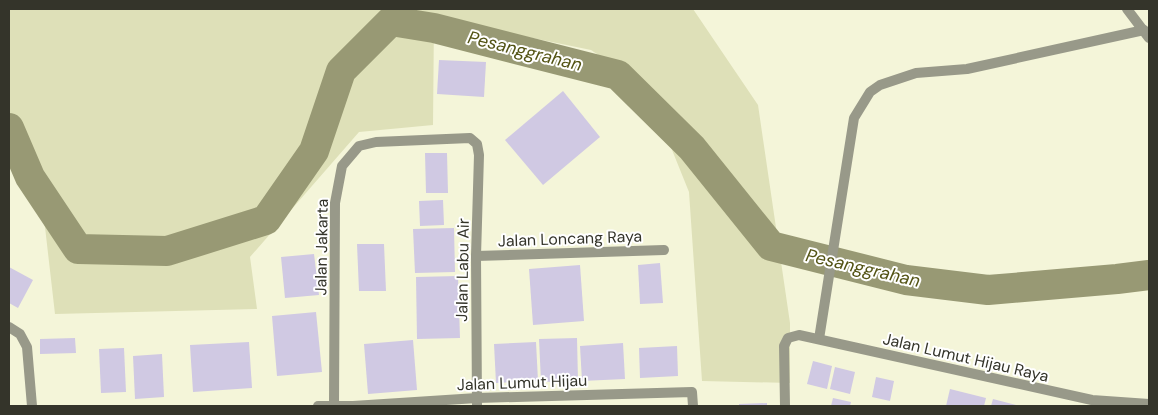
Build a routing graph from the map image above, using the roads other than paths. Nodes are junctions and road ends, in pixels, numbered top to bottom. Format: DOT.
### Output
graph roads {
  1 [pos="1127,9"];
  2 [pos="1146,34"];
  3 [pos="470,138"];
  4 [pos="664,250"];
  5 [pos="476,256"];
  6 [pos="9,326"];
  7 [pos="819,339"];
  8 [pos="477,402"];
  9 [pos="1092,403"];
  10 [pos="1149,404"];
  11 [pos="32,406"];
  12 [pos="318,406"];
  13 [pos="334,406"];
  14 [pos="353,406"];
  15 [pos="693,406"];
  16 [pos="784,406"];
  1 -- 2 [label="street"];
  2 -- 7 [label="street"];
  3 -- 5 [label="street, Jalan Labu Air"];
  3 -- 13 [label="street, Jalan Jakarta"];
  4 -- 5 [label="street, Jalan Loncang Raya"];
  5 -- 8 [label="street, Jalan Labu Air"];
  6 -- 11 [label="street"];
  7 -- 9 [label="street, Jalan Lumut Hijau Raya"];
  7 -- 16 [label="street, Jalan Lumut Hijau Raya"];
  8 -- 14 [label="street, Jalan Lumut Hijau"];
  8 -- 15 [label="street, Jalan Lumut Hijau"];
  9 -- 10 [label="street, Jalan Lumut Hijau Raya"];
  12 -- 13 [label="street, Jalan Lumut Hijau"];
  13 -- 14 [label="street, Jalan Lumut Hijau"];
}
